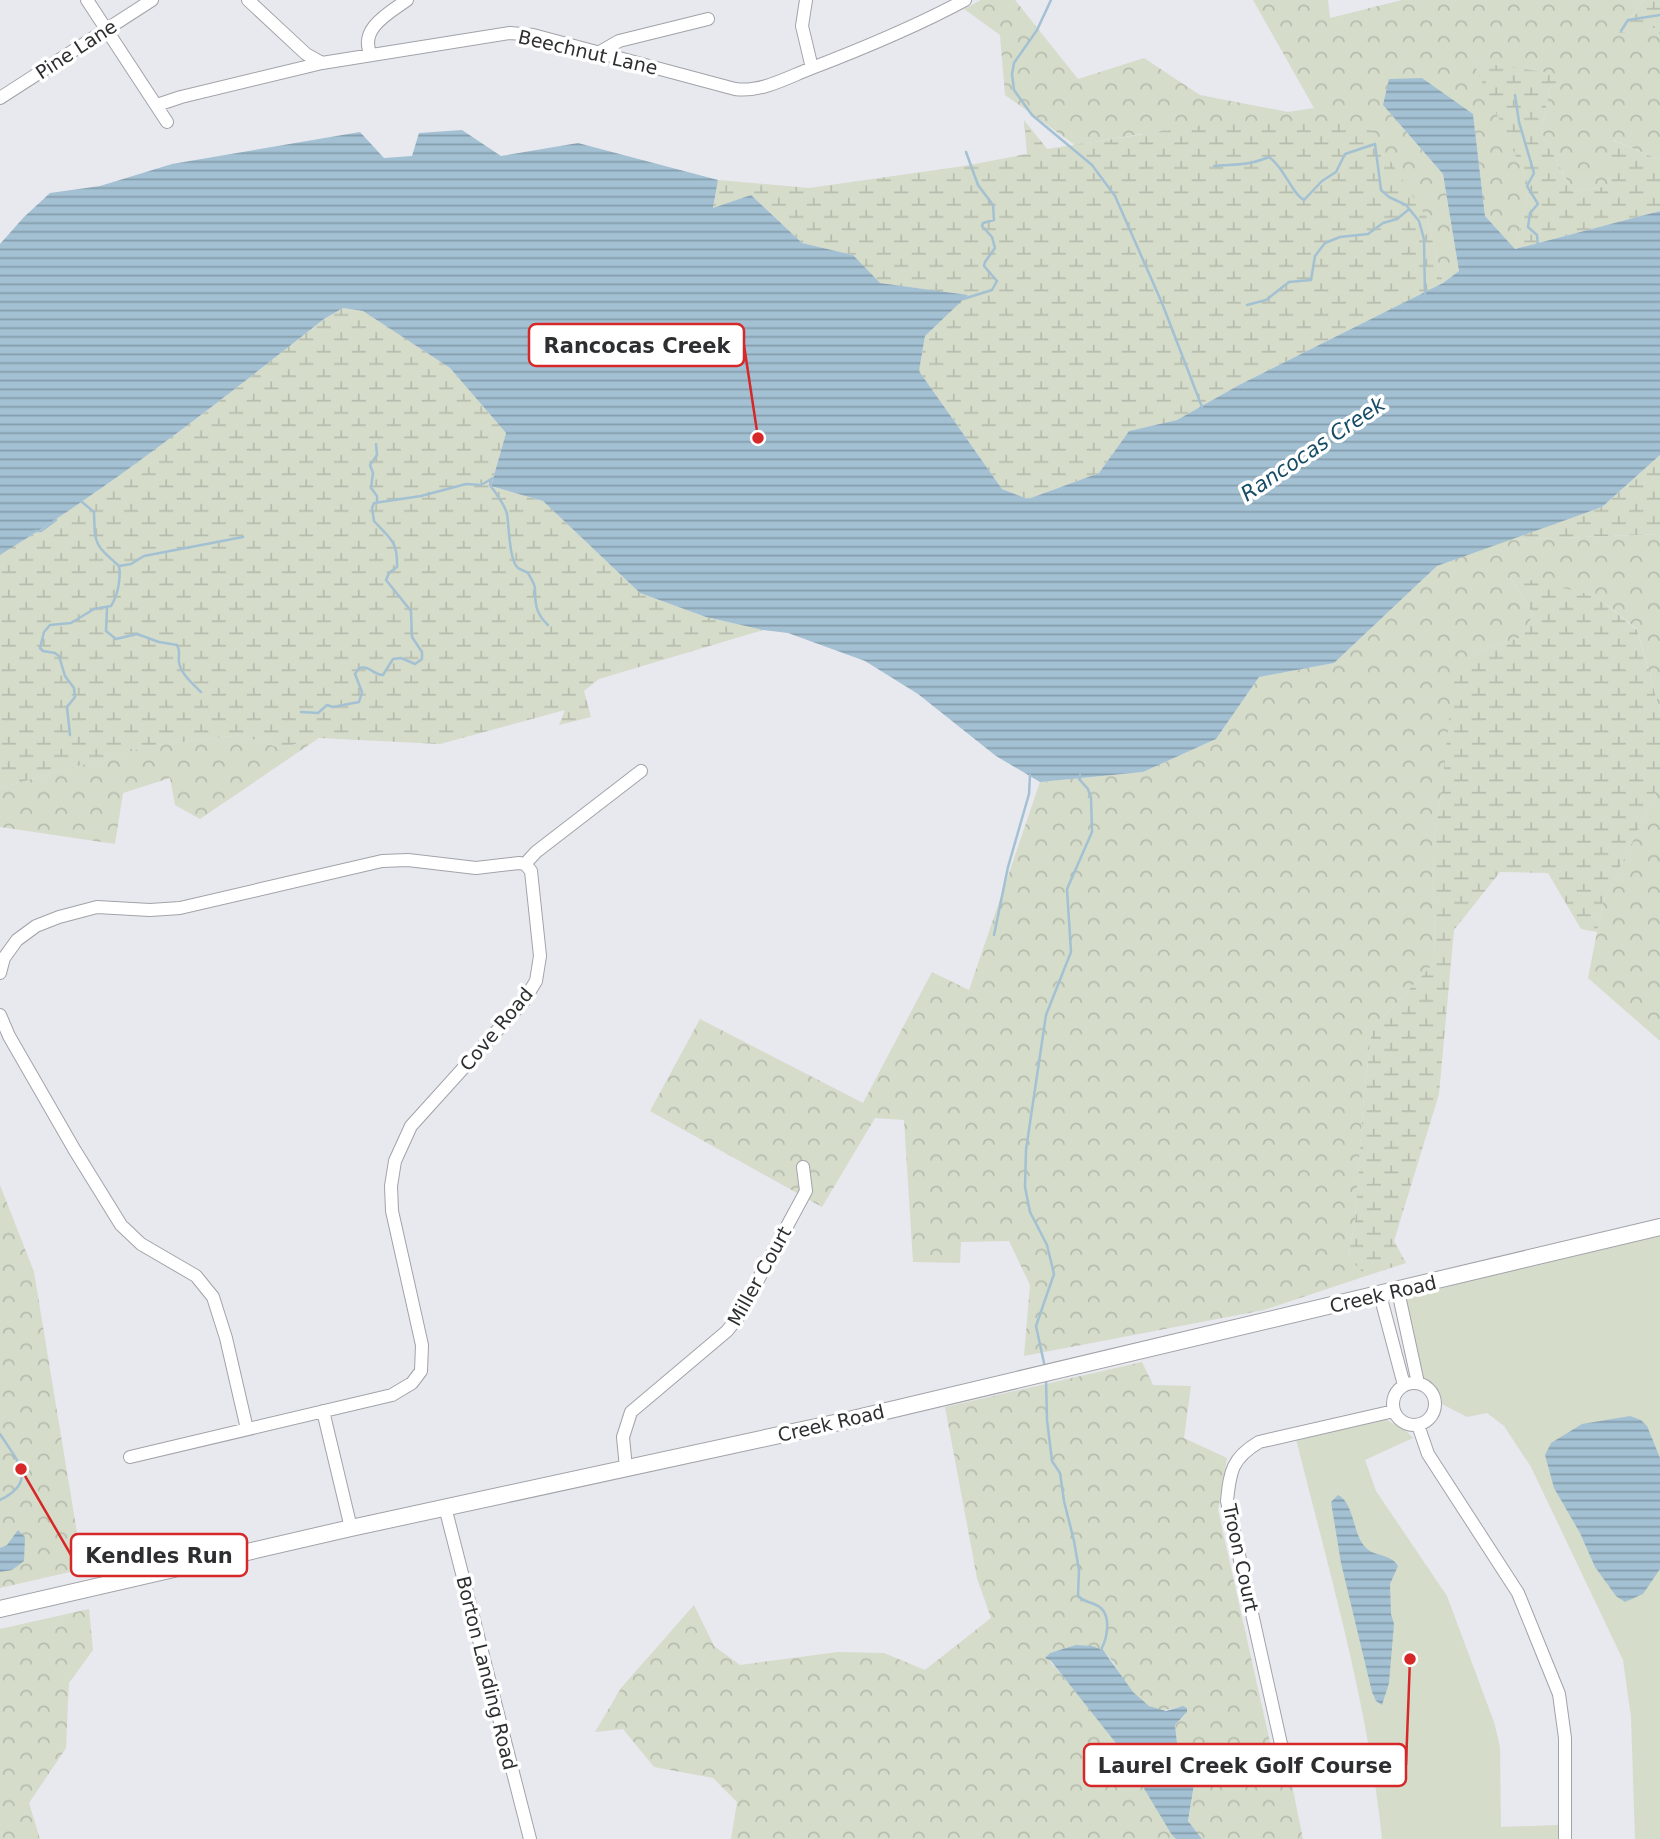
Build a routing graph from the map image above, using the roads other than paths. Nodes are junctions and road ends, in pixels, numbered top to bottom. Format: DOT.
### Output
graph roads {
  1 [pos="87,0"];
  2 [pos="152,0"];
  3 [pos="248,0"];
  4 [pos="407,0"];
  5 [pos="806,0"];
  6 [pos="965,0"];
  7 [pos="708,19"];
  8 [pos="106,29"];
  9 [pos="598,52"];
  10 [pos="371,55"];
  11 [pos="322,63"];
  12 [pos="812,68"];
  13 [pos="0,98"];
  14 [pos="157,105"];
  15 [pos="167,122"];
  16 [pos="641,771"];
  17 [pos="524,864"];
  18 [pos="0,973"];
  19 [pos="0,1015"];
  20 [pos="803,1167"];
  21 [pos="1660,1227"];
  22 [pos="1398,1291"];
  23 [pos="1380,1295"];
  24 [pos="1418,1383"];
  25 [pos="1404,1385"];
  26 [pos="323,1411"];
  27 [pos="1394,1411"];
  28 [pos="1418,1425"];
  29 [pos="247,1429"];
  30 [pos="130,1457"];
  31 [pos="626,1468"];
  32 [pos="445,1507"];
  33 [pos="351,1528"];
  34 [pos="0,1609"];
  35 [pos="1299,1776"];
  36 [pos="530,1839"];
  37 [pos="1565,1839"];
  1 -- 8 [label="street"];
  2 -- 8 [label="street, Pine Lane"];
  3 -- 11 [label="street"];
  4 -- 10 [label="street"];
  5 -- 12 [label="street"];
  6 -- 12 [label="street, Beechnut Lane"];
  7 -- 9 [label="street"];
  8 -- 13 [label="street, Pine Lane"];
  8 -- 14 [label="street"];
  9 -- 10 [label="street, Beechnut Lane"];
  9 -- 12 [label="street, Beechnut Lane"];
  10 -- 11 [label="street, Beechnut Lane"];
  11 -- 14 [label="street, Beechnut Lane"];
  14 -- 15 [label="street"];
  16 -- 17 [label="street"];
  17 -- 18 [label="street"];
  17 -- 26 [label="street, Cove Road"];
  19 -- 29 [label="street"];
  20 -- 31 [label="street, Miller Court"];
  21 -- 22 [label="main road, Creek Road"];
  22 -- 23 [label="main road, Creek Road"];
  22 -- 24 [label="street"];
  23 -- 25 [label="street"];
  23 -- 31 [label="main road, Creek Road"];
  24 -- 25 [label="street"];
  24 -- 28 [label="street"];
  25 -- 27 [label="street"];
  26 -- 29 [label="street, Cove Road"];
  26 -- 33 [label="street"];
  27 -- 28 [label="street"];
  27 -- 35 [label="street, Troon Court"];
  28 -- 37 [label="street"];
  29 -- 30 [label="street, Cove Road"];
  31 -- 32 [label="main road, Creek Road"];
  32 -- 33 [label="main road, Creek Road"];
  32 -- 36 [label="street, Borton Landing Road"];
  33 -- 34 [label="main road, Creek Road"];
}
